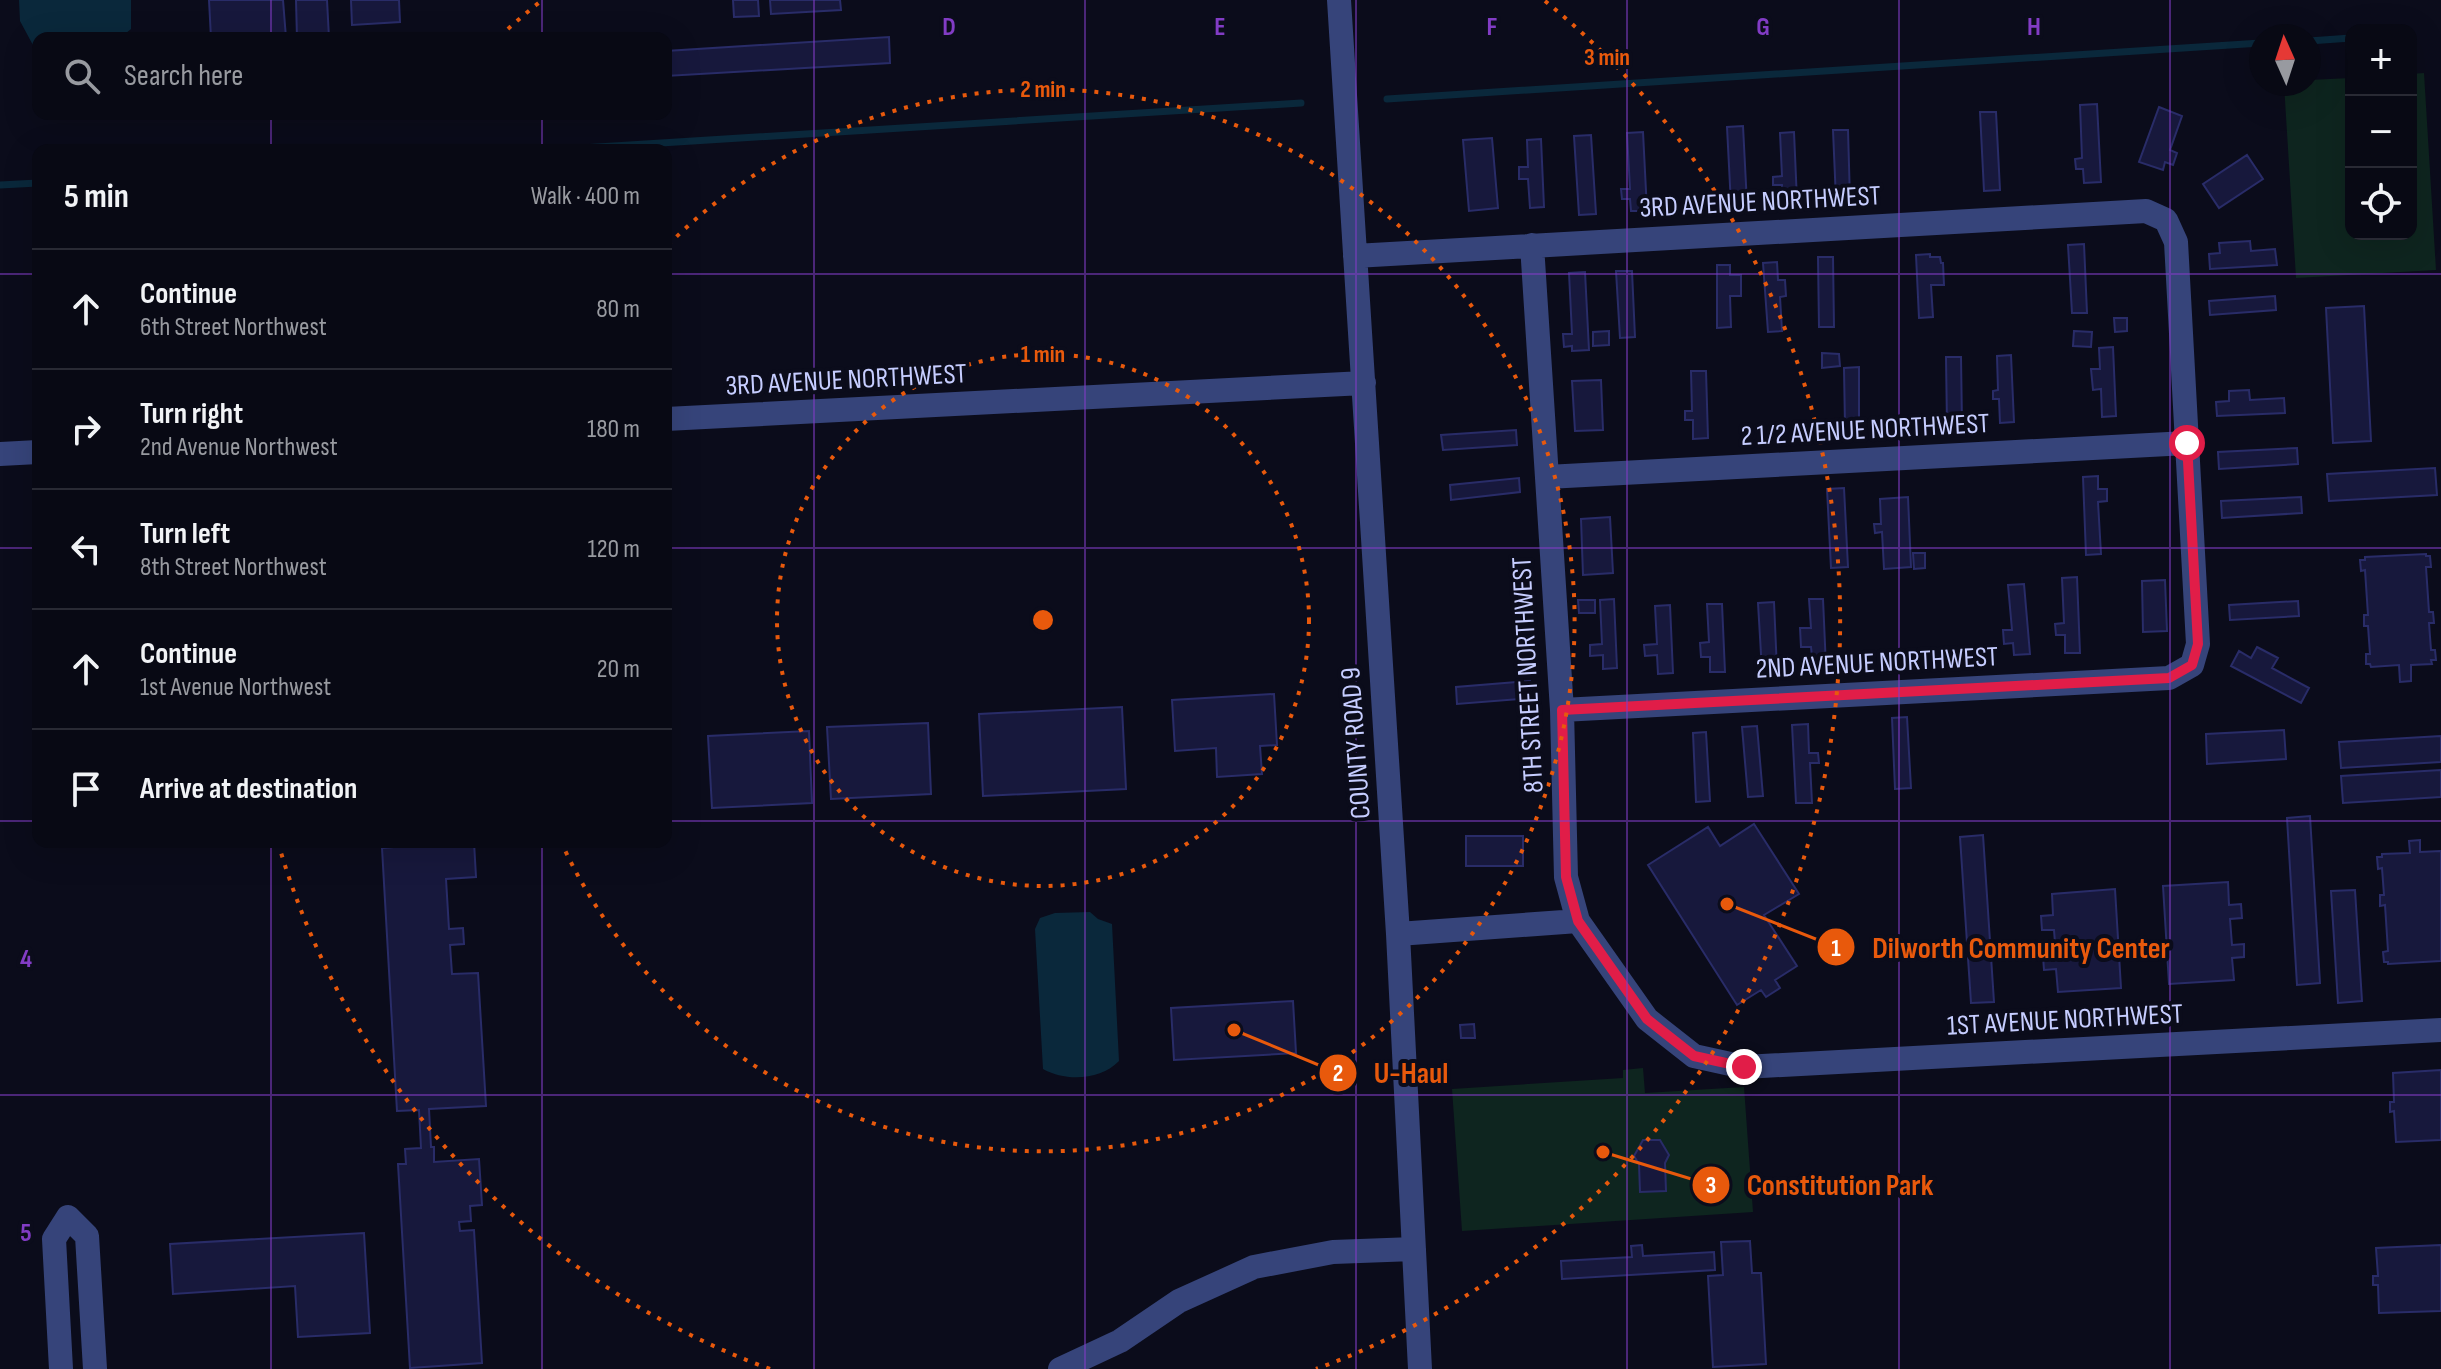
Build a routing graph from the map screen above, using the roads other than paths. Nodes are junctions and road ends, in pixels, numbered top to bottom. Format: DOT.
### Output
graph roads {
  1 [pos="1339,0"];
  2 [pos="1532,245"];
  3 [pos="1355,256"];
  4 [pos="1364,383"];
  5 [pos="672,419"];
  6 [pos="2187,443"];
  7 [pos="32,452"];
  8 [pos="0,454"];
  9 [pos="1547,477"];
  10 [pos="1562,710"];
  11 [pos="1578,921"];
  12 [pos="1398,934"];
  13 [pos="2441,1030"];
  14 [pos="1694,1056"];
  15 [pos="1414,1249"];
  16 [pos="61,1369"];
  17 [pos="95,1369"];
  18 [pos="1060,1369"];
  19 [pos="1420,1369"];
  1 -- 3 [label="street, COUNTY ROAD 9"];
  2 -- 3 [label="street, 3RD AVENUE NORTHWEST"];
  2 -- 6 [label="street, 3RD AVENUE NORTHWEST"];
  2 -- 9 [label="street, 8TH STREET NORTHWEST"];
  3 -- 4 [label="street, COUNTY ROAD 9"];
  4 -- 5 [label="street, 3RD AVENUE NORTHWEST"];
  4 -- 12 [label="street, COUNTY ROAD 9"];
  6 -- 9 [label="street, 2 1/2 AVENUE NORTHWEST"];
  6 -- 10 [label="street, 2ND AVENUE NORTHWEST"];
  7 -- 8 [label="street"];
  9 -- 10 [label="street, 8TH STREET NORTHWEST"];
  10 -- 11 [label="street, 8TH STREET NORTHWEST"];
  11 -- 12 [label="street"];
  11 -- 14 [label="street, 8TH STREET NORTHWEST"];
  12 -- 15 [label="street, COUNTY ROAD 9"];
  13 -- 14 [label="street, 1ST AVENUE NORTHWEST"];
  15 -- 18 [label="street"];
  15 -- 19 [label="street, COUNTY ROAD 9"];
  16 -- 17 [label="street"];
}
